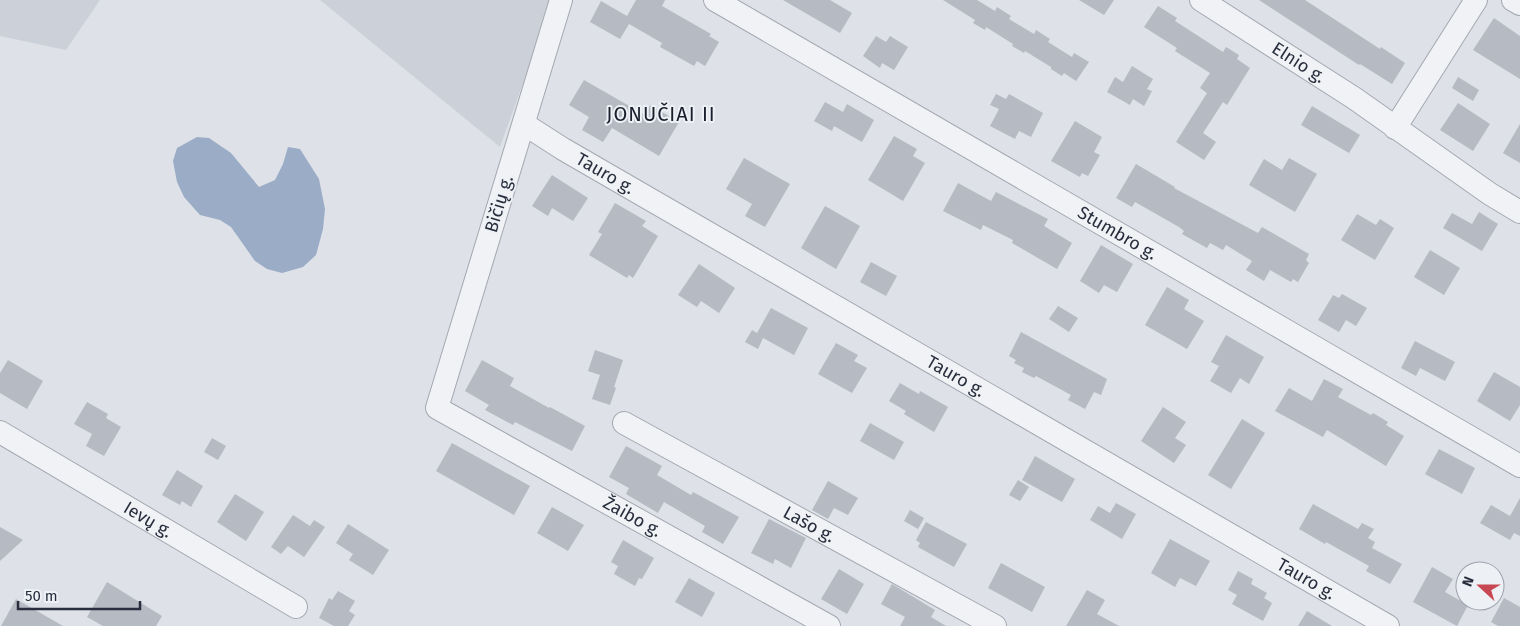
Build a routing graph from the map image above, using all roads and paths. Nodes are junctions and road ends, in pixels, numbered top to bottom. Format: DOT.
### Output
graph roads {
  1 [pos="561,0"];
  2 [pos="715,0"];
  3 [pos="1201,0"];
  4 [pos="1476,0"];
  5 [pos="1513,0"];
  6 [pos="1520,4"];
  7 [pos="524,124"];
  8 [pos="1395,128"];
  9 [pos="1520,212"];
  10 [pos="437,408"];
  11 [pos="624,423"];
  12 [pos="0,432"];
  13 [pos="1520,466"];
  14 [pos="296,607"];
  15 [pos="829,626"];
  16 [pos="995,626"];
  17 [pos="1388,626"];
  1 -- 7 [label="street, Bičių g."];
  2 -- 13 [label="street, Stumbro g."];
  3 -- 8 [label="street, Elnio g."];
  4 -- 8 [label="street"];
  5 -- 6 [label="street"];
  7 -- 10 [label="street, Bičių g."];
  7 -- 17 [label="street, Tauro g."];
  8 -- 9 [label="street, Elnio g."];
  10 -- 15 [label="street, Žaibo g."];
  11 -- 16 [label="street, Lašo g."];
  12 -- 14 [label="street, Ievų g."];
}
